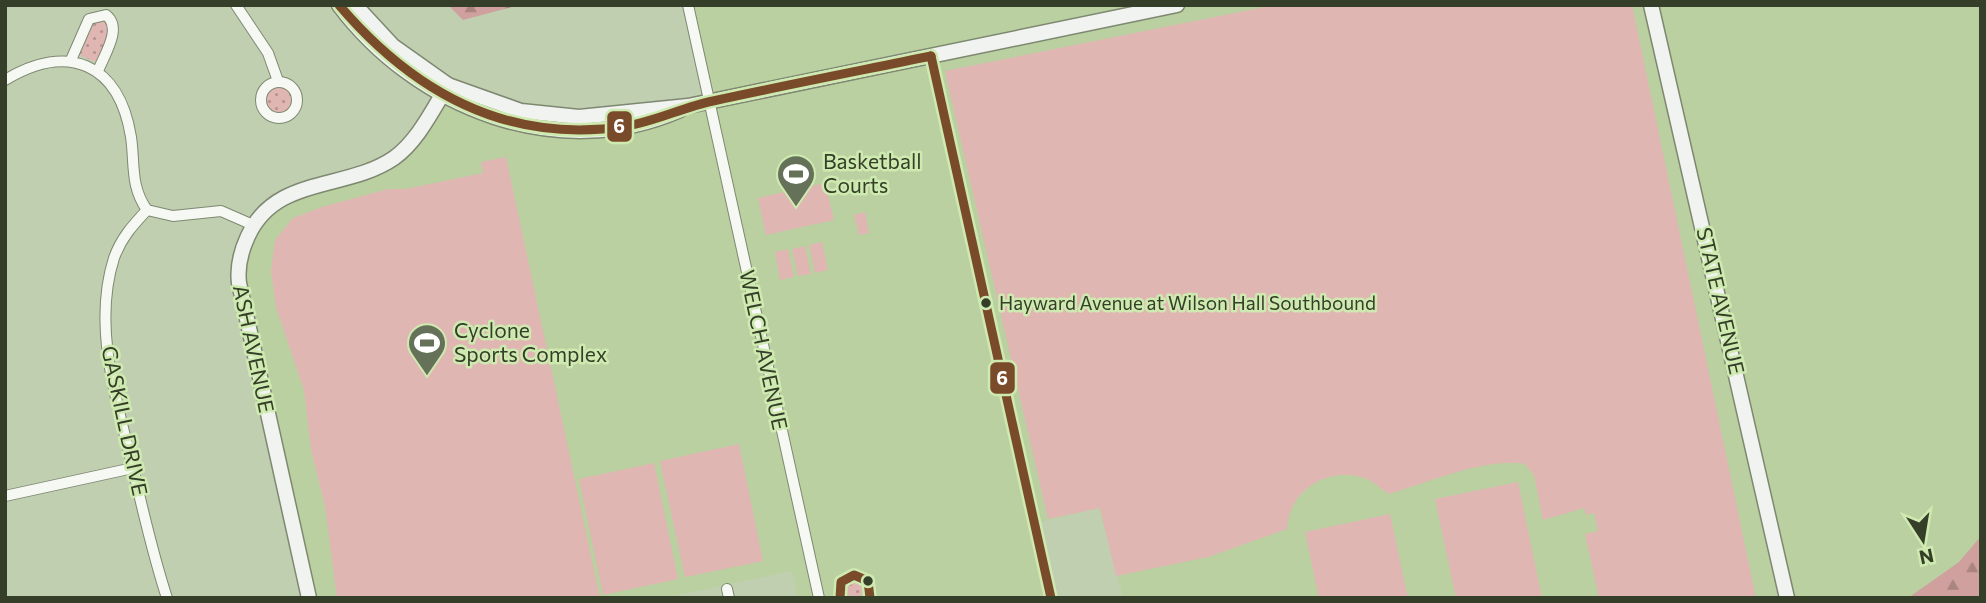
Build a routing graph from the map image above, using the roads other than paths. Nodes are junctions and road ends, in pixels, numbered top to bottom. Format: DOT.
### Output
graph roads {
  1 [pos="236,5"];
  2 [pos="339,5"];
  3 [pos="355,5"];
  4 [pos="688,5"];
  5 [pos="1177,5"];
  6 [pos="1651,5"];
  7 [pos="931,56"];
  8 [pos="71,60"];
  9 [pos="98,71"];
  10 [pos="5,79"];
  11 [pos="278,81"];
  12 [pos="444,90"];
  13 [pos="709,102"];
  14 [pos="147,209"];
  15 [pos="253,225"];
  16 [pos="133,468"];
  17 [pos="5,496"];
  18 [pos="167,598"];
  19 [pos="309,598"];
  20 [pos="819,598"];
  21 [pos="1051,598"];
  22 [pos="1787,598"];
  1 -- 11 [label="street"];
  2 -- 12 [label="street"];
  3 -- 12 [label="street"];
  4 -- 13 [label="street, WELCH AVENUE"];
  5 -- 7 [label="street"];
  6 -- 22 [label="street, STATE AVENUE"];
  7 -- 13 [label="street"];
  7 -- 21 [label="street"];
  8 -- 9 [label="street"];
  8 -- 9 [label="street"];
  8 -- 10 [label="street"];
  9 -- 14 [label="street"];
  12 -- 13 [label="street"];
  12 -- 15 [label="street, ASH AVENUE"];
  13 -- 20 [label="street, WELCH AVENUE"];
  14 -- 15 [label="street"];
  14 -- 16 [label="street, GASKILL DRIVE"];
  15 -- 19 [label="street, ASH AVENUE"];
  16 -- 17 [label="street"];
  16 -- 18 [label="street, GASKILL DRIVE"];
}
